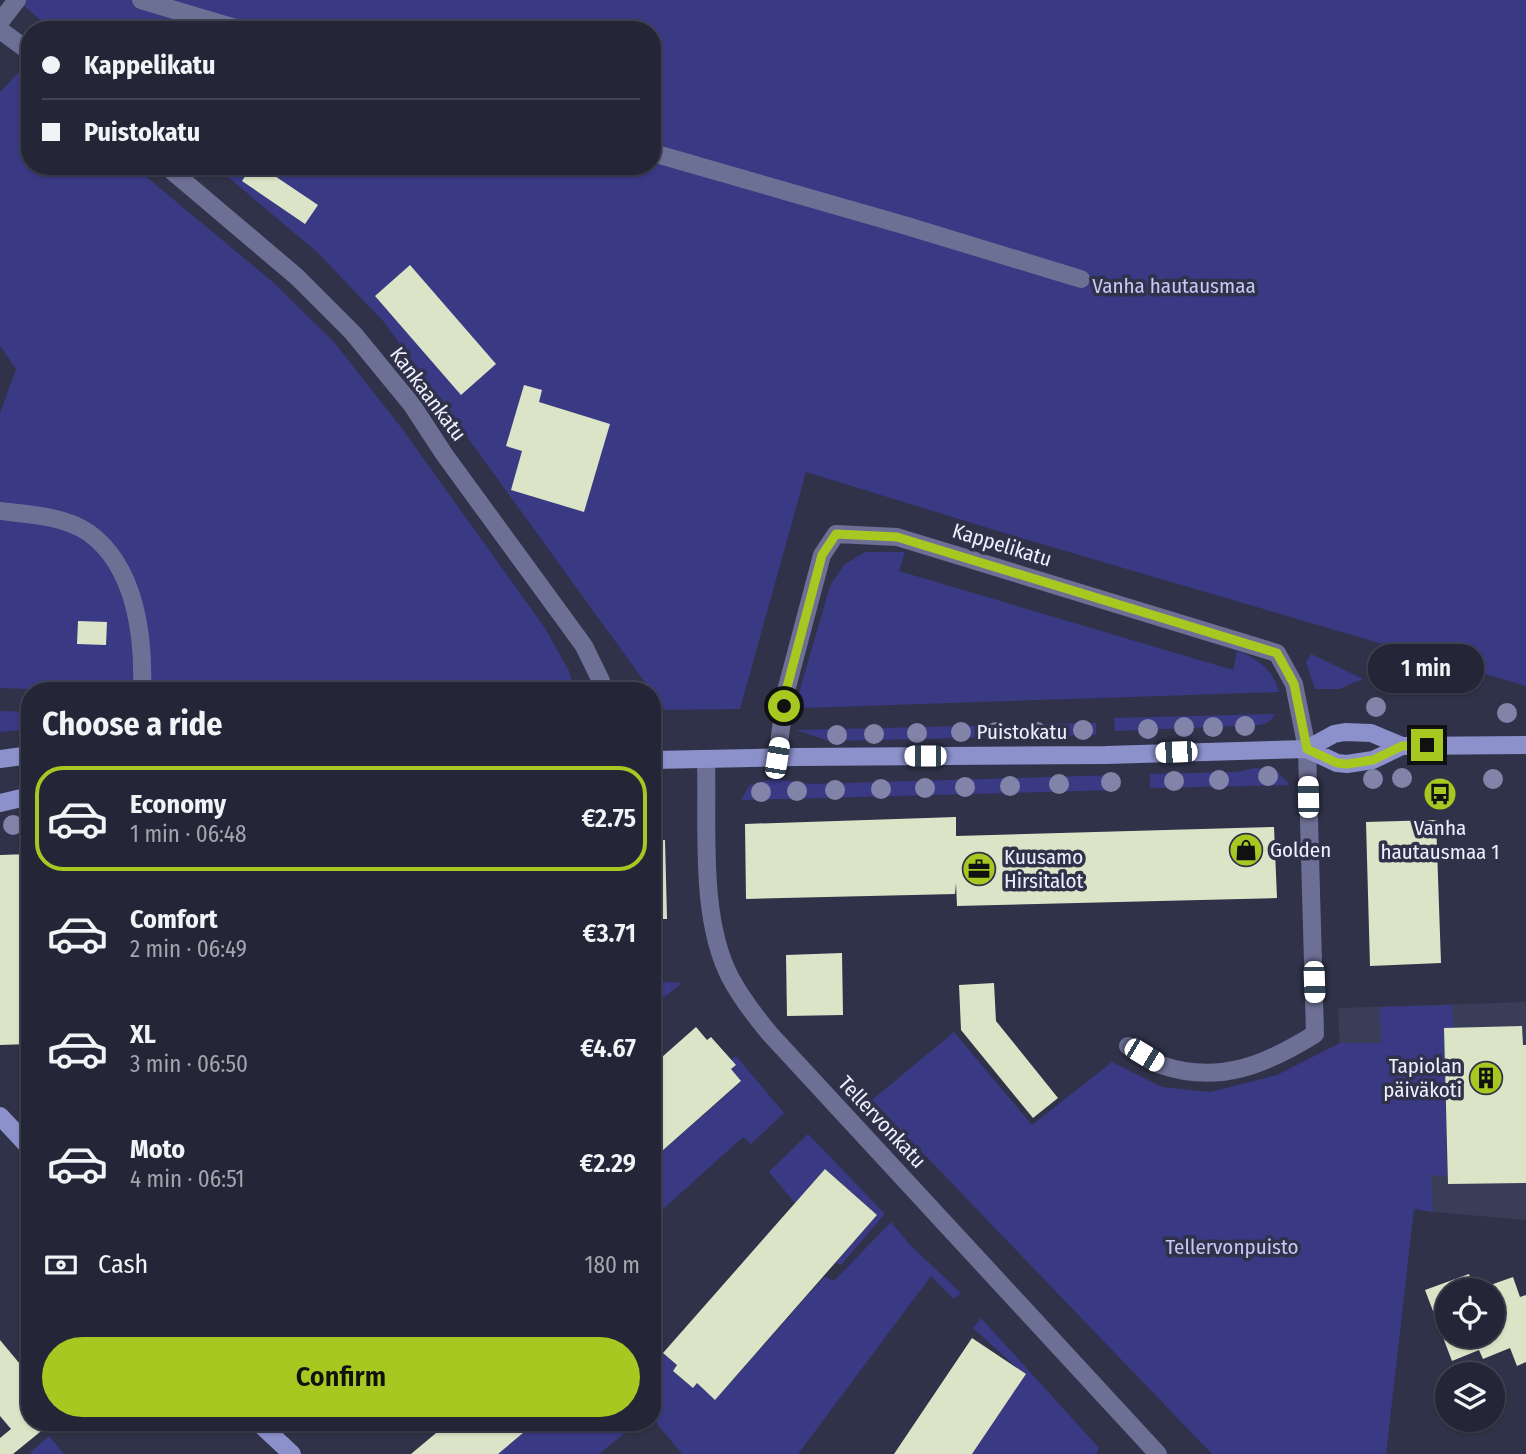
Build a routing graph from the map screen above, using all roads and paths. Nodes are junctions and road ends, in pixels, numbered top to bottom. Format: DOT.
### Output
graph roads {
  1 [pos="17,0"];
  2 [pos="141,0"];
  3 [pos="212,21"];
  4 [pos="0,22"];
  5 [pos="0,30"];
  6 [pos="21,45"];
  7 [pos="661,155"];
  8 [pos="177,175"];
  9 [pos="1081,279"];
  10 [pos="0,511"];
  11 [pos="142,682"];
  12 [pos="601,682"];
  13 [pos="1526,745"];
  14 [pos="1402,746"];
  15 [pos="1307,749"];
  16 [pos="21,756"];
  17 [pos="0,758"];
  18 [pos="777,758"];
  19 [pos="661,760"];
  20 [pos="706,760"];
  21 [pos="21,798"];
  22 [pos="0,803"];
  23 [pos="1128,1046"];
  24 [pos="0,1116"];
  25 [pos="21,1138"];
  26 [pos="266,1431"];
  27 [pos="276,1431"];
  28 [pos="285,1452"];
  29 [pos="1158,1454"];
  1 -- 4 [label="street"];
  2 -- 3 [label="street"];
  5 -- 6 [label="street"];
  7 -- 9 [label="street"];
  8 -- 12 [label="street, Kankaankatu"];
  10 -- 11 [label="street"];
  13 -- 14 [label="main road, Puistokatu"];
  14 -- 15 [label="main road, Puistokatu"];
  14 -- 15 [label="main road, Puistokatu"];
  15 -- 18 [label="main road, Puistokatu"];
  15 -- 18 [label="street, Kappelikatu"];
  15 -- 23 [label="street"];
  16 -- 17 [label="main road"];
  18 -- 20 [label="main road, Puistokatu"];
  19 -- 20 [label="main road, Puistokatu"];
  20 -- 29 [label="street, Tellervonkatu"];
  21 -- 22 [label="main road"];
  24 -- 25 [label="main road"];
  26 -- 28 [label="main road"];
  27 -- 28 [label="main road"];
}
